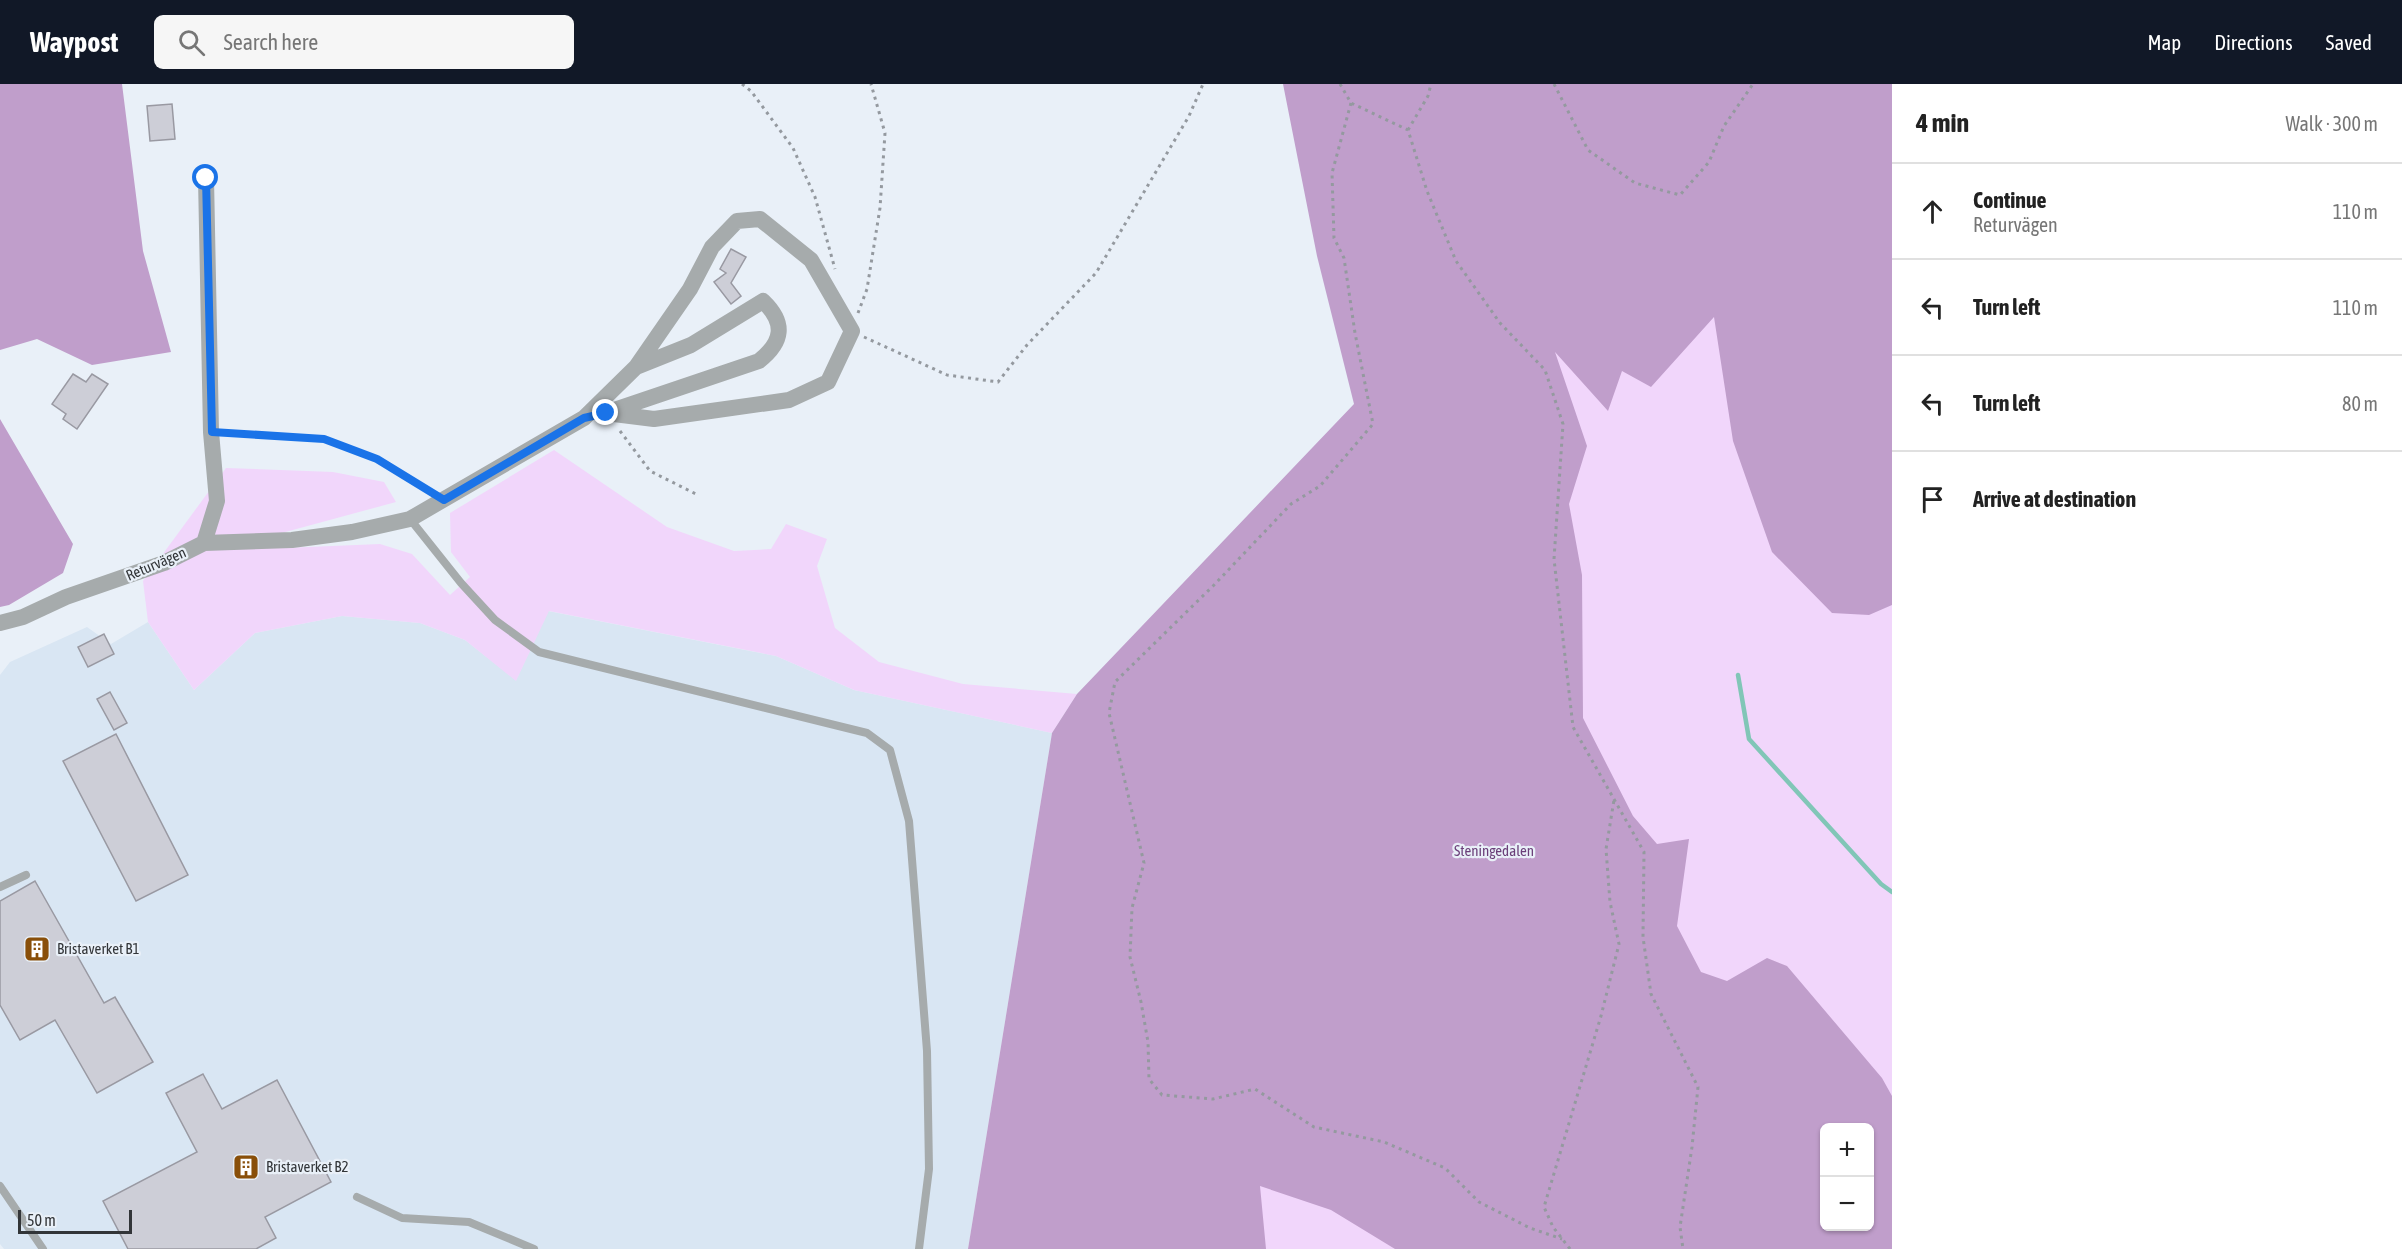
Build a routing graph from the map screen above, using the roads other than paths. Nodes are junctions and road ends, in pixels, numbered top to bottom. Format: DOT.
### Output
graph roads {
  1 [pos="206,178"];
  2 [pos="636,367"];
  3 [pos="606,413"];
  4 [pos="584,418"];
  5 [pos="410,519"];
  6 [pos="204,543"];
  7 [pos="0,623"];
  8 [pos="26,875"];
  9 [pos="0,887"];
  10 [pos="0,1186"];
  11 [pos="357,1197"];
  12 [pos="43,1249"];
  13 [pos="534,1249"];
  14 [pos="919,1249"];
  1 -- 6 [label="street, Returvägen"];
  2 -- 3 [label="street"];
  2 -- 3 [label="street"];
  2 -- 4 [label="street"];
  3 -- 4 [label="street"];
  4 -- 5 [label="street"];
  5 -- 6 [label="street"];
  5 -- 14 [label="lane"];
  6 -- 7 [label="street, Returvägen"];
  8 -- 9 [label="lane"];
  10 -- 12 [label="lane"];
  11 -- 13 [label="lane"];
}
